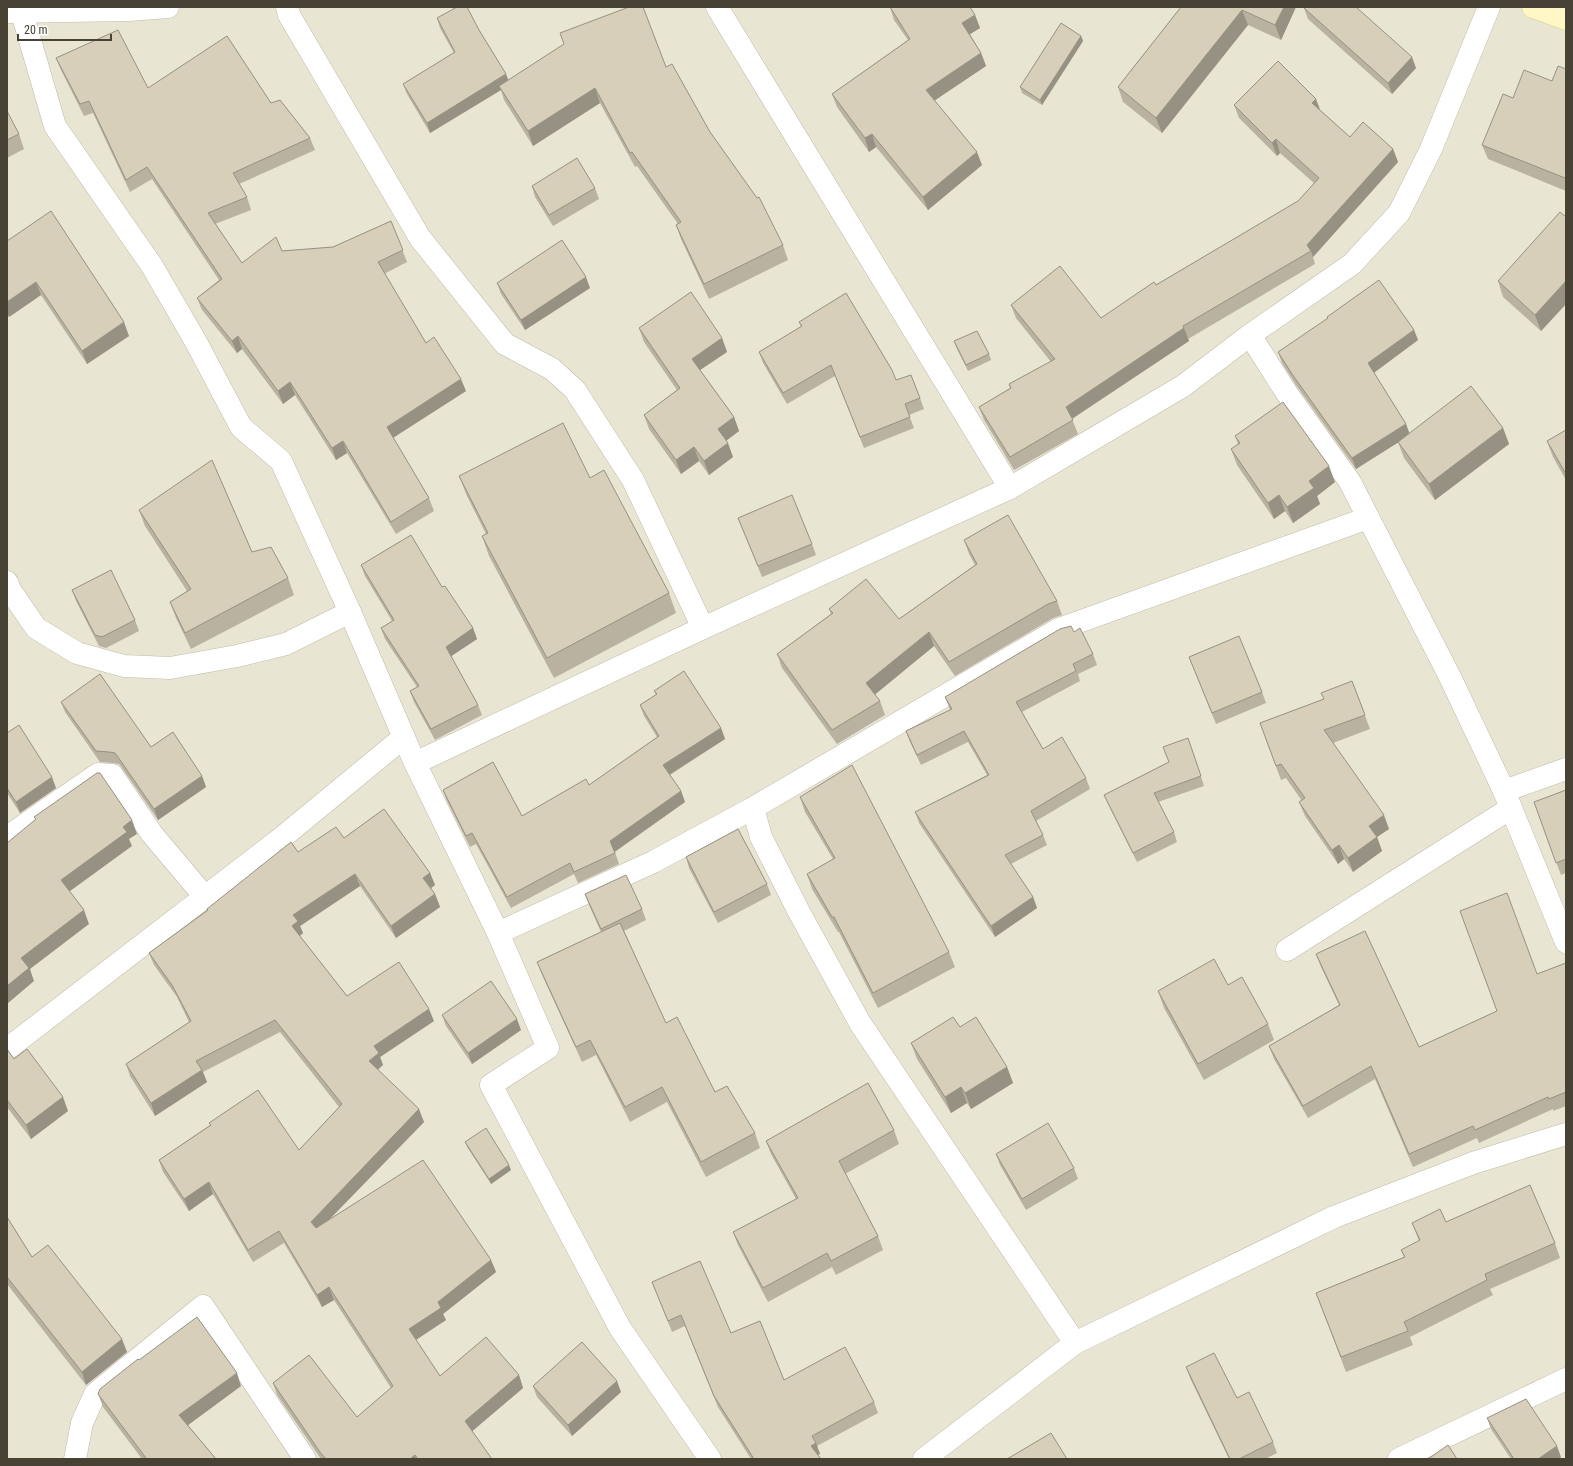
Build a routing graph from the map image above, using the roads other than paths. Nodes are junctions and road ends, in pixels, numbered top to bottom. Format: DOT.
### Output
graph roads {
  1 [pos="168,7"];
  2 [pos="287,7"];
  3 [pos="717,7"];
  4 [pos="1489,7"];
  5 [pos="1533,7"];
  6 [pos="130,8"];
  7 [pos="15,13"];
  8 [pos="1566,19"];
  9 [pos="1250,335"];
  10 [pos="1010,488"];
  11 [pos="1368,518"];
  12 [pos="7,582"];
  13 [pos="350,612"];
  14 [pos="703,628"];
  15 [pos="404,738"];
  16 [pos="415,763"];
  17 [pos="1566,769"];
  18 [pos="1508,800"];
  19 [pos="753,808"];
  20 [pos="7,837"];
  21 [pos="205,897"];
  22 [pos="498,933"];
  23 [pos="1566,942"];
  24 [pos="1288,950"];
  25 [pos="7,1049"];
  26 [pos="1566,1134"];
  27 [pos="1075,1343"];
  28 [pos="1566,1379"];
  29 [pos="75,1459"];
  30 [pos="305,1459"];
  31 [pos="710,1459"];
  32 [pos="924,1459"];
  33 [pos="1399,1459"];
  1 -- 6 [label="street"];
  2 -- 14 [label="street"];
  3 -- 10 [label="street"];
  4 -- 9 [label="street"];
  5 -- 8 [label="street"];
  6 -- 7 [label="street"];
  7 -- 13 [label="street"];
  9 -- 10 [label="street"];
  9 -- 11 [label="street"];
  10 -- 14 [label="street"];
  11 -- 18 [label="street"];
  11 -- 19 [label="street"];
  12 -- 13 [label="street"];
  13 -- 15 [label="street"];
  14 -- 16 [label="street"];
  15 -- 16 [label="street"];
  15 -- 21 [label="street"];
  16 -- 22 [label="street"];
  17 -- 18 [label="street"];
  18 -- 23 [label="street"];
  18 -- 24 [label="street"];
  19 -- 22 [label="street"];
  19 -- 27 [label="street"];
  20 -- 21 [label="street"];
  21 -- 25 [label="street"];
  22 -- 31 [label="street"];
  26 -- 27 [label="street"];
  27 -- 32 [label="street"];
  28 -- 33 [label="street"];
  29 -- 30 [label="street"];
}
